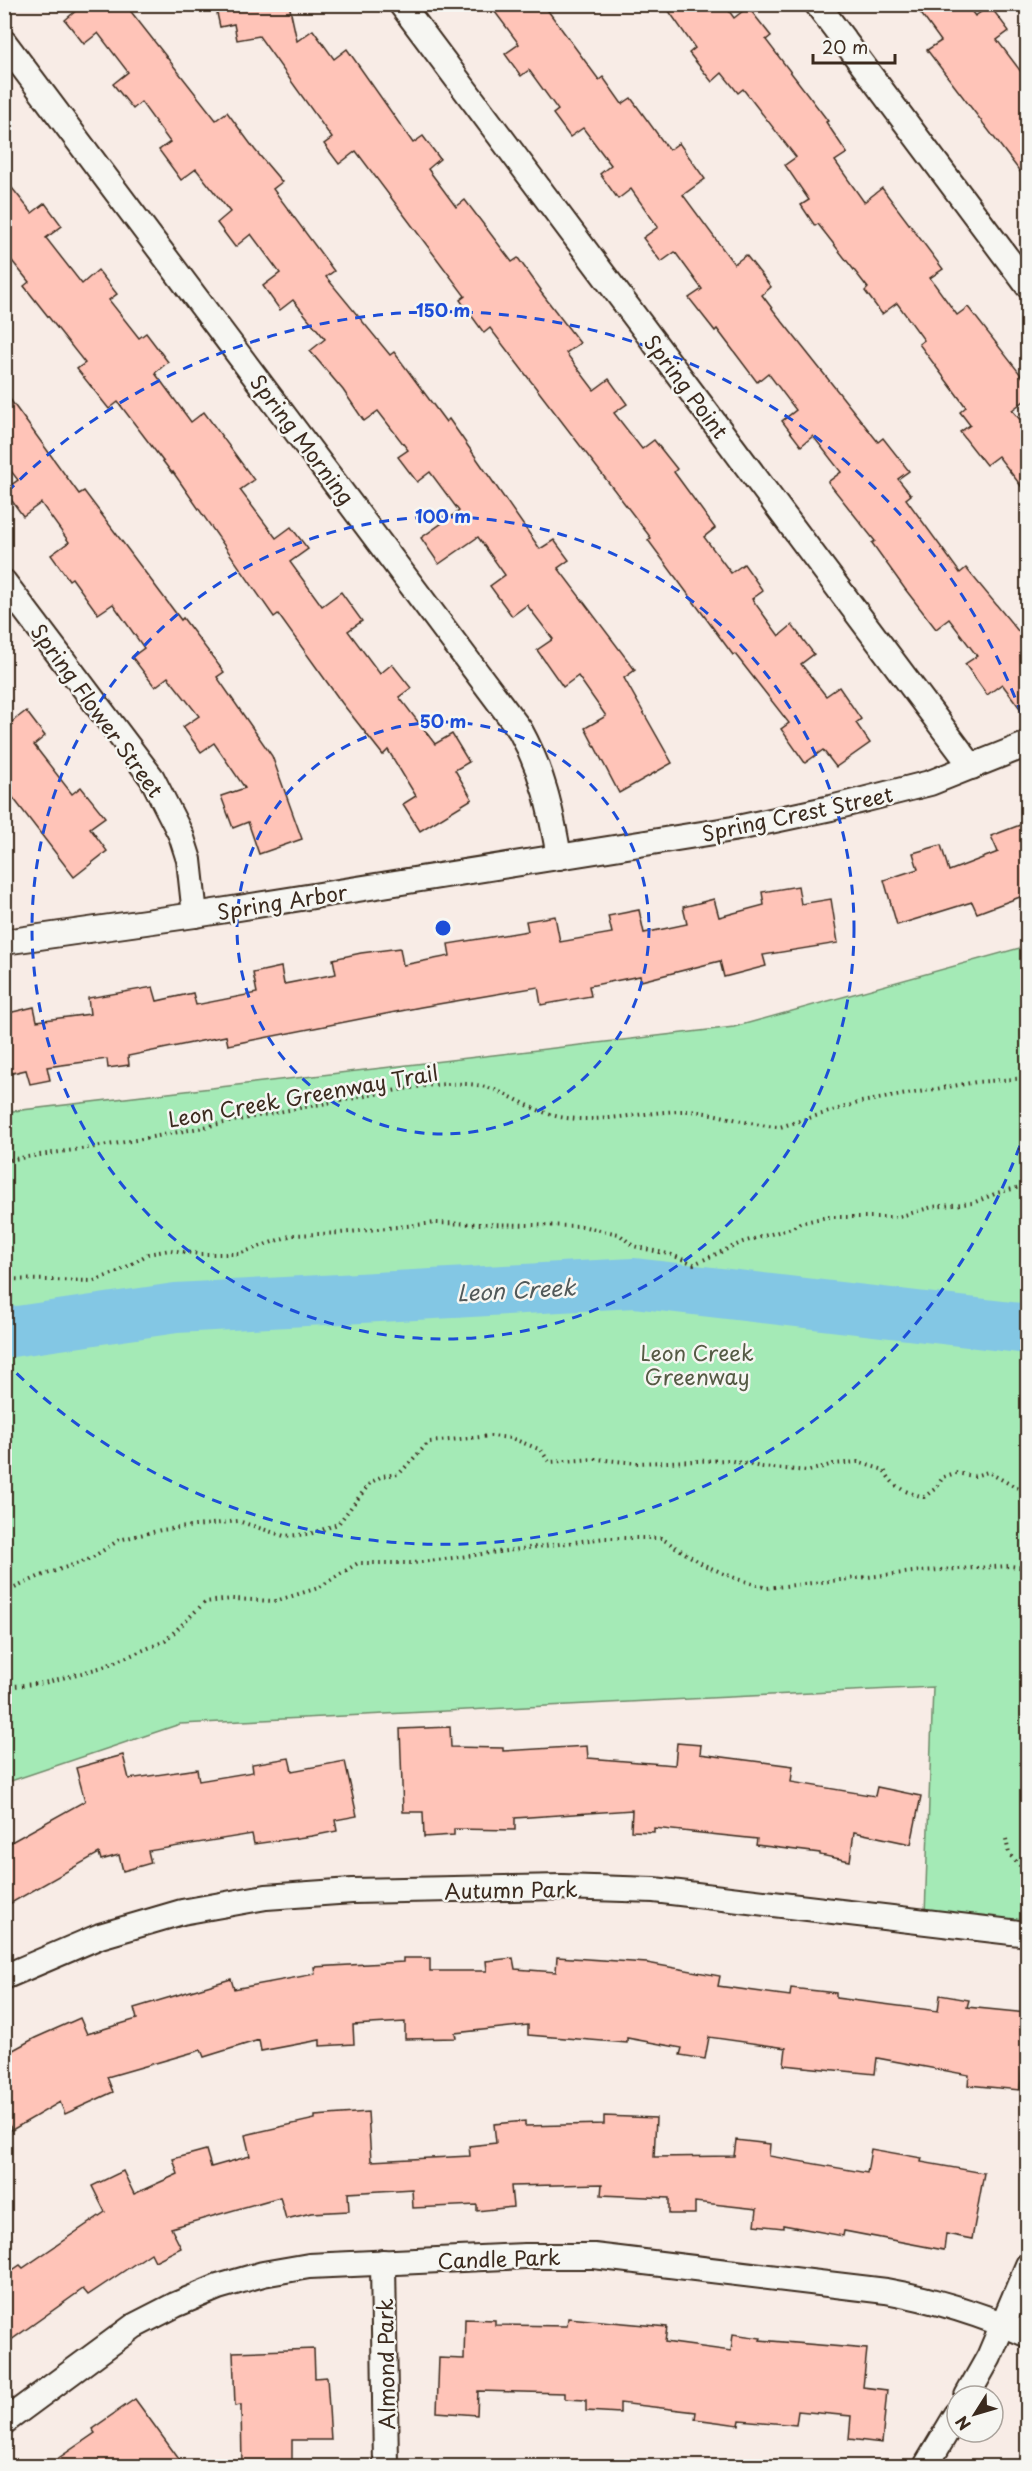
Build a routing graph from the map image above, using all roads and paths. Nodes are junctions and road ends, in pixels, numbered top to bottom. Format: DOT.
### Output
graph roads {
  1 [pos="401,4"];
  2 [pos="817,4"];
  3 [pos="4,42"];
  4 [pos="1028,286"];
  5 [pos="4,582"];
  6 [pos="1028,744"];
  7 [pos="972,767"];
  8 [pos="559,857"];
  9 [pos="195,915"];
  10 [pos="4,942"];
  11 [pos="1028,1078"];
  12 [pos="4,1161"];
  13 [pos="1028,1185"];
  14 [pos="4,1279"];
  15 [pos="1028,1485"];
  16 [pos="1028,1568"];
  17 [pos="4,1593"];
  18 [pos="4,1687"];
  19 [pos="1006,1839"];
  20 [pos="1028,1874"];
  21 [pos="1028,1934"];
  22 [pos="4,1977"];
  23 [pos="383,2262"];
  24 [pos="1028,2265"];
  25 [pos="1003,2324"];
  26 [pos="1028,2335"];
  27 [pos="973,2384"];
  28 [pos="4,2422"];
  29 [pos="945,2434"];
  30 [pos="386,2466"];
  31 [pos="926,2466"];
  1 -- 7 [label="street, Spring Point"];
  2 -- 4 [label="street"];
  3 -- 8 [label="street, Spring Morning"];
  5 -- 9 [label="street, Spring Flower Street"];
  6 -- 7 [label="street, Spring Crest Street"];
  7 -- 8 [label="street, Spring Crest Street"];
  8 -- 9 [label="street, Spring Arbor"];
  9 -- 10 [label="street, Spring Arbor"];
  11 -- 12 [label="path, Leon Creek Greenway Trail"];
  13 -- 14 [label="path"];
  15 -- 17 [label="path"];
  16 -- 18 [label="path"];
  19 -- 20 [label="path"];
  21 -- 22 [label="street, Autumn Park"];
  23 -- 25 [label="street, Candle Park"];
  23 -- 28 [label="street, Candle Park"];
  23 -- 30 [label="street, Almond Park"];
  24 -- 25 [label="street"];
  25 -- 26 [label="street, Candle Park"];
  25 -- 27 [label="street"];
  29 -- 31 [label="street"];
}
